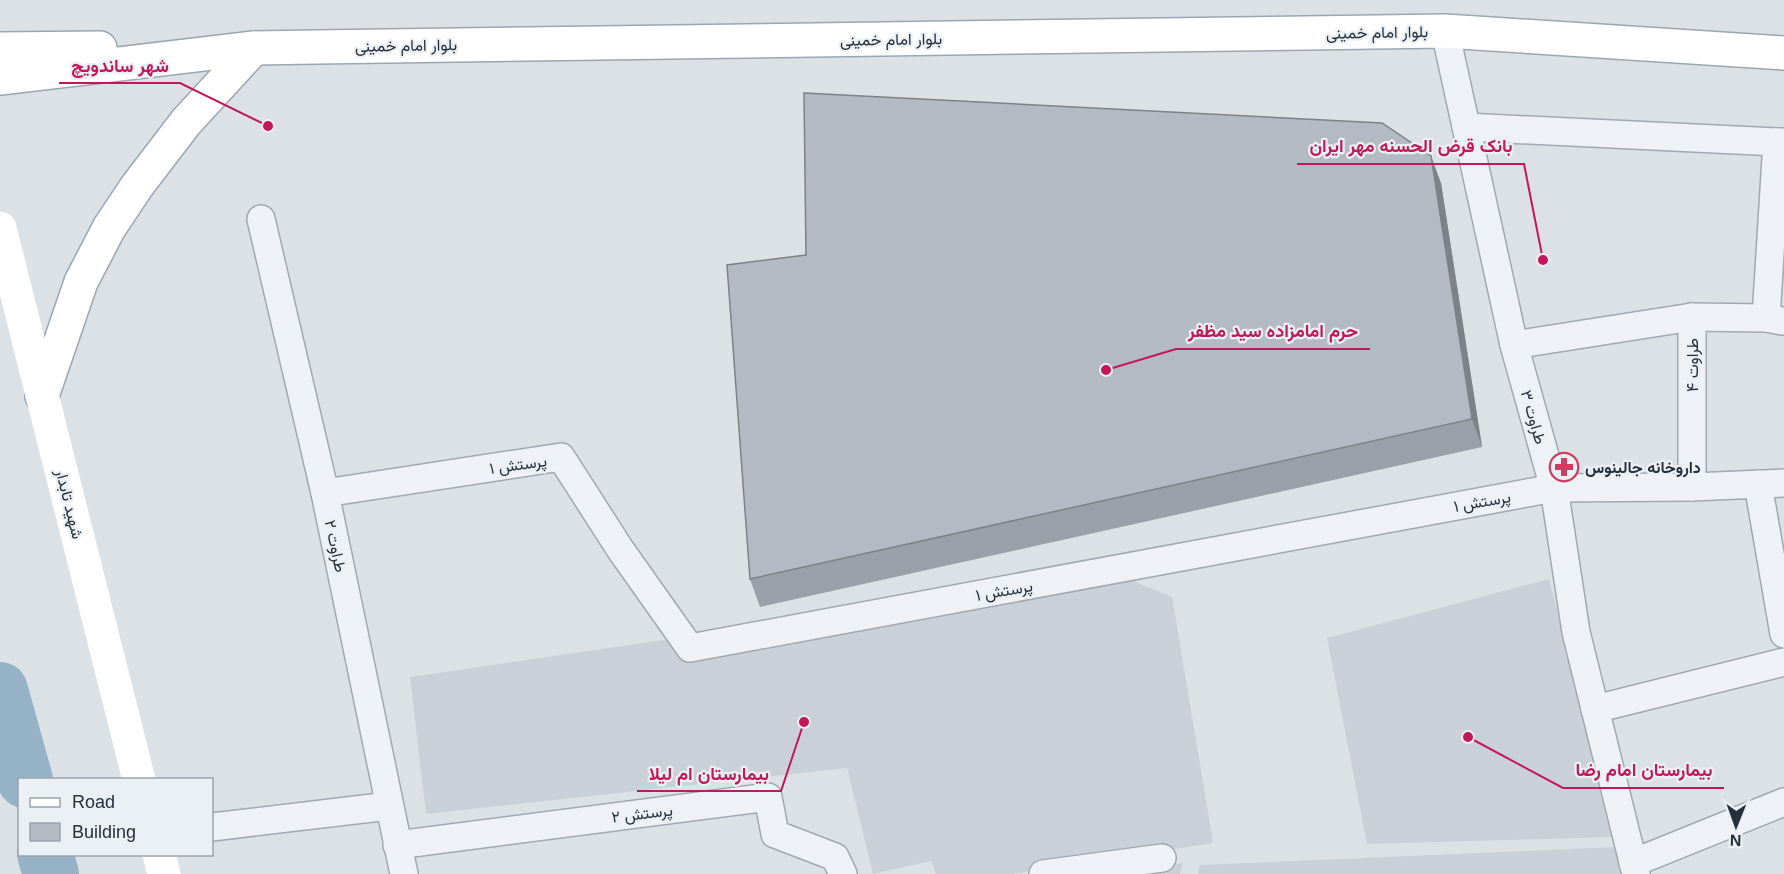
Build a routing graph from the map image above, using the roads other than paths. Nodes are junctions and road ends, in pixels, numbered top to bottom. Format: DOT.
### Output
graph roads {
  1 [pos="1445,31"];
  2 [pos="254,48"];
  3 [pos="0,49"];
  4 [pos="1784,53"];
  5 [pos="166,59"];
  6 [pos="0,78"];
  7 [pos="1466,127"];
  8 [pos="1781,142"];
  9 [pos="261,219"];
  10 [pos="0,228"];
  11 [pos="1692,317"];
  12 [pos="1775,320"];
  13 [pos="1514,345"];
  14 [pos="42,396"];
  15 [pos="1771,484"];
  16 [pos="1692,487"];
  17 [pos="1554,488"];
  18 [pos="325,493"];
  19 [pos="1784,634"];
  20 [pos="1784,662"];
  21 [pos="1595,709"];
  22 [pos="138,778"];
  23 [pos="1784,802"];
  24 [pos="389,806"];
  25 [pos="213,827"];
  26 [pos="397,845"];
  27 [pos="159,856"];
  28 [pos="1161,858"];
  29 [pos="1635,869"];
  30 [pos="164,874"];
  31 [pos="404,874"];
  32 [pos="843,874"];
  33 [pos="1043,874"];
  1 -- 2 [label="main road, بلوار امام خمینی"];
  1 -- 4 [label="main road, بلوار امام خمینی"];
  1 -- 7 [label="street, طراوت ۳"];
  2 -- 5 [label="main road, بلوار امام خمینی"];
  2 -- 14 [label="main road"];
  3 -- 5 [label="main road"];
  5 -- 6 [label="main road, بلوار امام خمینی"];
  7 -- 8 [label="street"];
  7 -- 13 [label="street, طراوت ۳"];
  8 -- 12 [label="street, طراوت ۴"];
  9 -- 18 [label="street, طراوت ۲"];
  10 -- 14 [label="main road, شهید تابدار"];
  11 -- 12 [label="street, طراوت ۴"];
  11 -- 13 [label="street"];
  11 -- 16 [label="street, طراوت ۴"];
  13 -- 17 [label="street, طراوت ۳"];
  14 -- 22 [label="main road, شهید تابدار"];
  15 -- 16 [label="street, پرستش ۱"];
  15 -- 19 [label="street"];
  16 -- 17 [label="street, پرستش ۱"];
  17 -- 18 [label="street, پرستش ۱"];
  17 -- 21 [label="street, طراوت ۳"];
  18 -- 24 [label="street, طراوت ۲"];
  20 -- 21 [label="street"];
  21 -- 29 [label="street, طراوت ۳"];
  23 -- 29 [label="street"];
  24 -- 25 [label="street"];
  24 -- 26 [label="street, طراوت ۲"];
  26 -- 31 [label="street, طراوت ۲"];
  26 -- 32 [label="street, پرستش ۲"];
  27 -- 30 [label="main road"];
  28 -- 33 [label="street"];
}
